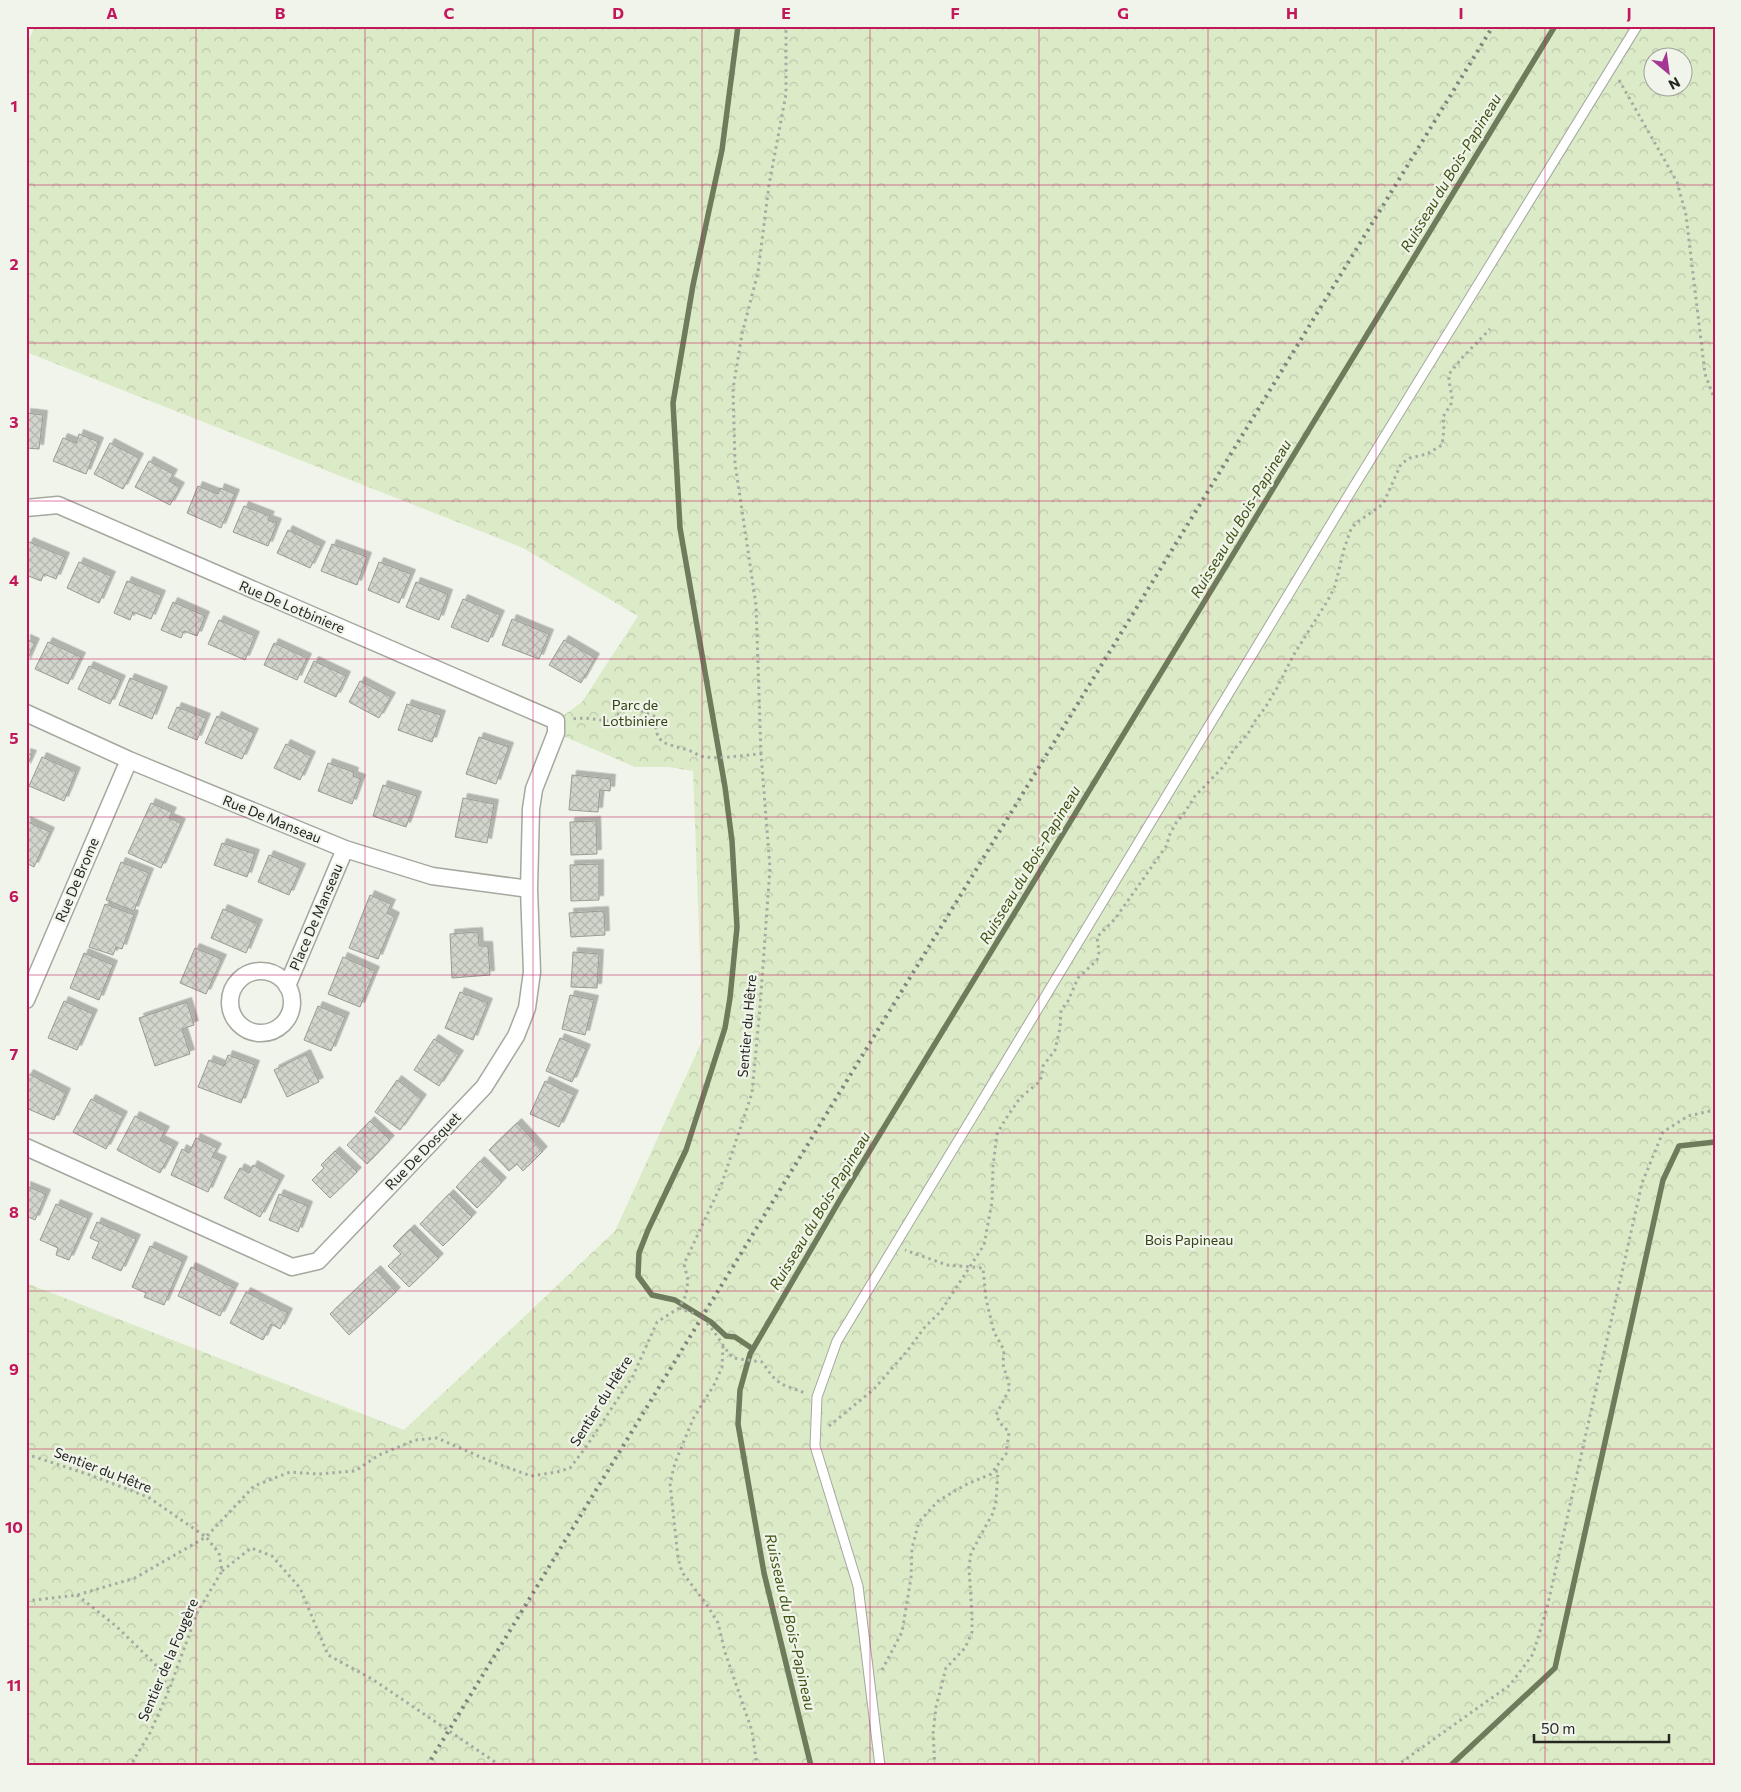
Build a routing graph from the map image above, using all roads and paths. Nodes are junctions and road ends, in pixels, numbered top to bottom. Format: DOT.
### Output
graph roads {
  1 [pos="786,26"];
  2 [pos="1637,26"];
  3 [pos="1612,67"];
  4 [pos="1490,329"];
  5 [pos="1715,400"];
  6 [pos="26,508"];
  7 [pos="26,713"];
  8 [pos="556,721"];
  9 [pos="761,754"];
  10 [pos="129,760"];
  11 [pos="345,849"];
  12 [pos="529,889"];
  13 [pos="287,986"];
  14 [pos="26,1000"];
  15 [pos="1715,1110"];
  16 [pos="26,1147"];
  17 [pos="895,1245"];
  18 [pos="971,1267"];
  19 [pos="679,1308"];
  20 [pos="695,1314"];
  21 [pos="706,1323"];
  22 [pos="722,1346"];
  23 [pos="817,1397"];
  24 [pos="815,1438"];
  25 [pos="26,1454"];
  26 [pos="992,1472"];
  27 [pos="206,1537"];
  28 [pos="222,1571"];
  29 [pos="77,1594"];
  30 [pos="26,1602"];
  31 [pos="868,1675"];
  32 [pos="169,1690"];
  33 [pos="130,1766"];
  34 [pos="501,1766"];
  35 [pos="757,1766"];
  36 [pos="880,1766"];
  37 [pos="935,1766"];
  38 [pos="1396,1766"];
  1 -- 9 [label="path, Sentier du Hêtre"];
  2 -- 3 [label="lane"];
  3 -- 5 [label="path"];
  3 -- 17 [label="lane"];
  4 -- 18 [label="path"];
  6 -- 8 [label="street, Rue De Lotbiniere"];
  7 -- 10 [label="street, Rue De Manseau"];
  8 -- 9 [label="path"];
  8 -- 12 [label="street, Rue De Dosquet"];
  9 -- 19 [label="path, Sentier du Hêtre"];
  10 -- 11 [label="street, Rue De Manseau"];
  10 -- 14 [label="street, Rue De Brome"];
  11 -- 12 [label="street, Rue De Manseau"];
  11 -- 13 [label="street, Place De Manseau"];
  12 -- 16 [label="street, Rue De Dosquet"];
  15 -- 38 [label="path"];
  17 -- 18 [label="path"];
  17 -- 23 [label="lane"];
  18 -- 24 [label="path"];
  18 -- 26 [label="path"];
  19 -- 20 [label="path"];
  19 -- 27 [label="path, Sentier du Hêtre"];
  21 -- 22 [label="path"];
  22 -- 23 [label="path"];
  22 -- 35 [label="path"];
  23 -- 24 [label="lane"];
  24 -- 31 [label="lane"];
  25 -- 27 [label="path, Sentier du Hêtre"];
  26 -- 31 [label="path"];
  26 -- 37 [label="path"];
  27 -- 28 [label="path"];
  27 -- 29 [label="path"];
  28 -- 32 [label="path, Sentier de la Fougère"];
  28 -- 34 [label="path"];
  29 -- 30 [label="path"];
  29 -- 32 [label="path"];
  31 -- 36 [label="lane"];
  32 -- 33 [label="path, Sentier de la Fougère"];
}
